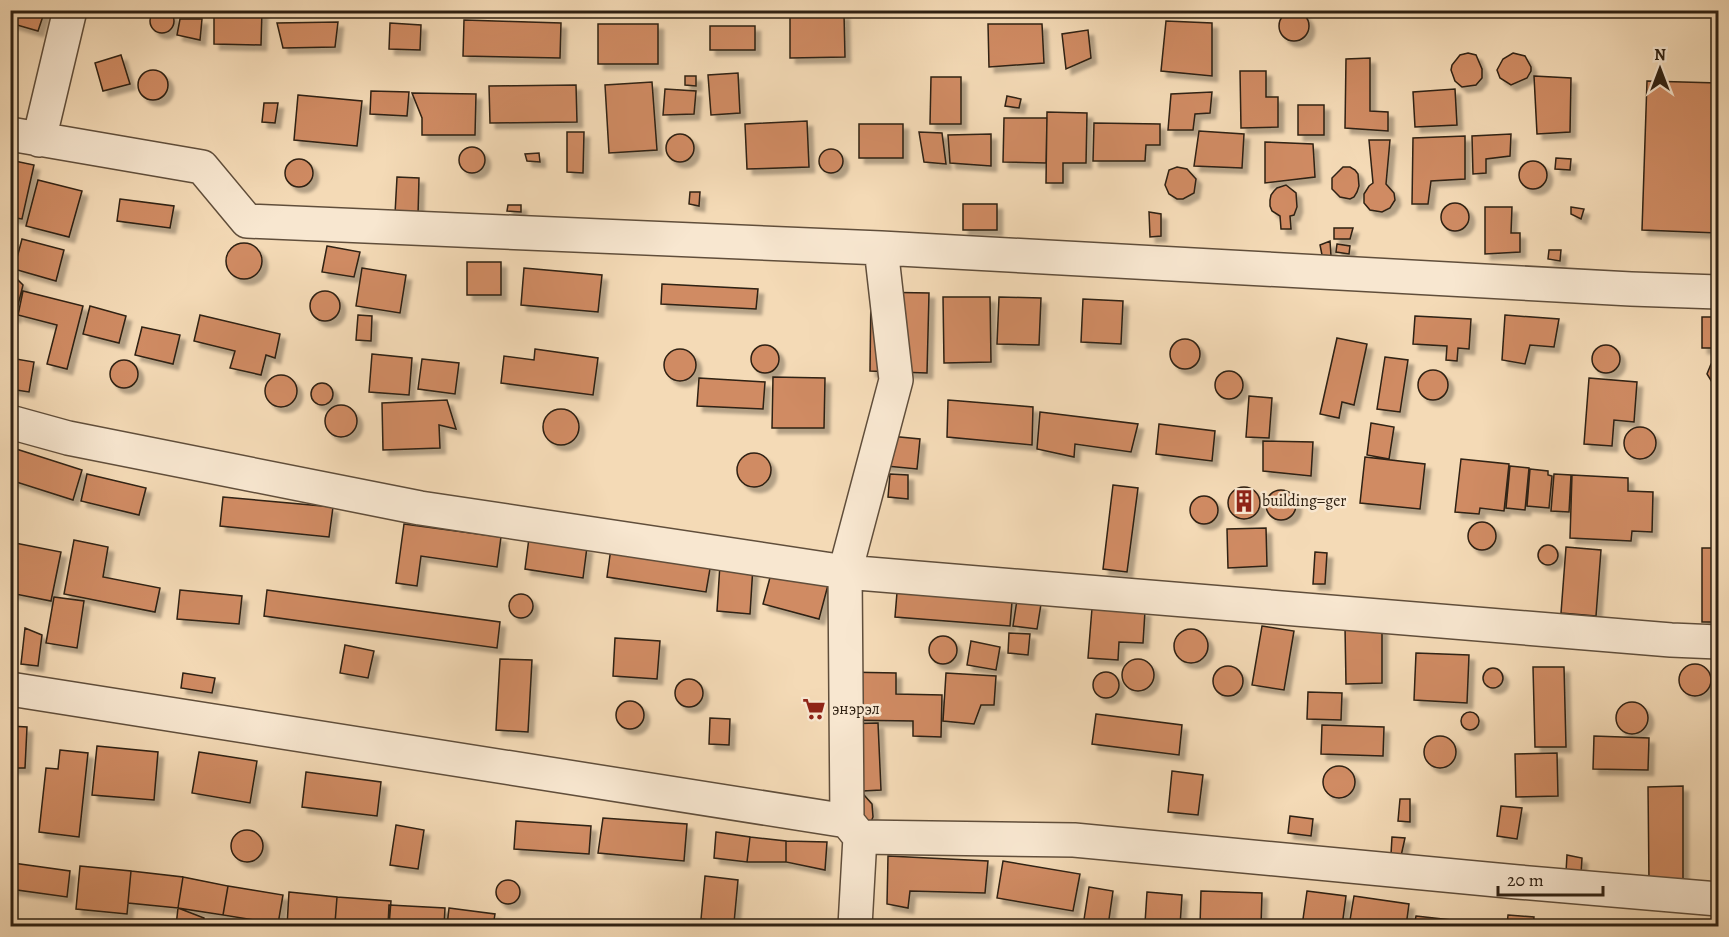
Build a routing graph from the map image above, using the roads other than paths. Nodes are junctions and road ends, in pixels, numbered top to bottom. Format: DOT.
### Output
graph roads {
  1 [pos="70,10"];
  2 [pos="25,137"];
  3 [pos="881,248"];
  4 [pos="1719,291"];
  5 [pos="10,422"];
  6 [pos="845,572"];
  7 [pos="1719,642"];
  8 [pos="10,689"];
  9 [pos="853,829"];
  10 [pos="1719,899"];
  11 [pos="855,927"];
  1 -- 2 [label="street"];
  2 -- 3 [label="street"];
  3 -- 4 [label="street"];
  3 -- 6 [label="street"];
  5 -- 6 [label="street"];
  6 -- 7 [label="street"];
  6 -- 9 [label="street"];
  8 -- 9 [label="street"];
  9 -- 10 [label="street"];
  9 -- 11 [label="street"];
}
